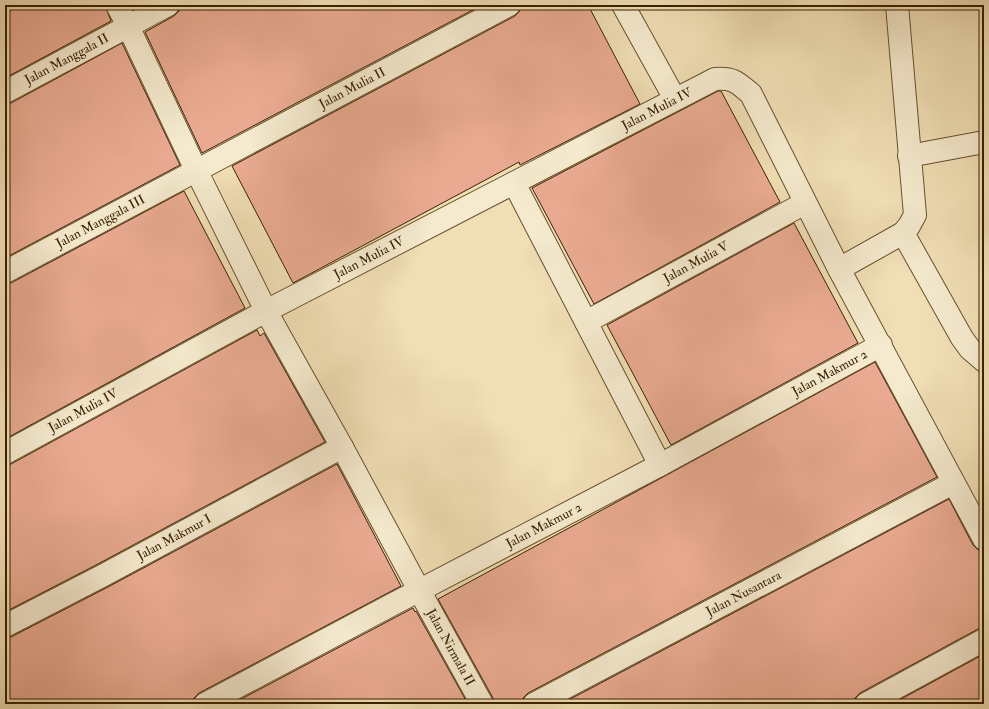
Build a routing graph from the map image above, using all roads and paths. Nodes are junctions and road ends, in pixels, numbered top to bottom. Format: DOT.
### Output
graph roads {
  1 [pos="116,5"];
  2 [pos="168,5"];
  3 [pos="509,5"];
  4 [pos="623,5"];
  5 [pos="897,5"];
  6 [pos="128,26"];
  7 [pos="5,92"];
  8 [pos="676,100"];
  9 [pos="984,142"];
  10 [pos="909,156"];
  11 [pos="196,170"];
  12 [pos="514,183"];
  13 [pos="805,203"];
  14 [pos="903,233"];
  15 [pos="839,269"];
  16 [pos="5,272"];
  17 [pos="266,311"];
  18 [pos="586,322"];
  19 [pos="881,345"];
  20 [pos="984,361"];
  21 [pos="342,447"];
  22 [pos="5,453"];
  23 [pos="660,465"];
  24 [pos="953,483"];
  25 [pos="984,539"];
  26 [pos="419,590"];
  27 [pos="5,626"];
  28 [pos="984,640"];
  29 [pos="206,704"];
  30 [pos="482,704"];
  31 [pos="534,704"];
  32 [pos="866,704"];
  1 -- 6 [label="street, Jalan Nirmala II"];
  2 -- 6 [label="street"];
  3 -- 11 [label="street, Jalan Mulia II"];
  4 -- 8 [label="street"];
  5 -- 10 [label="street"];
  6 -- 7 [label="street, Jalan Manggala II"];
  6 -- 11 [label="street, Jalan Nirmala II"];
  8 -- 12 [label="street, Jalan Mulia IV"];
  8 -- 13 [label="street, Jalan Mulia IV"];
  9 -- 10 [label="street"];
  10 -- 14 [label="street"];
  11 -- 16 [label="street, Jalan Manggala III"];
  11 -- 17 [label="street, Jalan Nirmala II"];
  12 -- 17 [label="street, Jalan Mulia IV"];
  12 -- 18 [label="street"];
  13 -- 15 [label="street"];
  13 -- 18 [label="street, Jalan Mulia V"];
  14 -- 15 [label="street"];
  14 -- 20 [label="street"];
  15 -- 19 [label="street"];
  17 -- 21 [label="street, Jalan Nirmala II"];
  17 -- 22 [label="street, Jalan Mulia IV"];
  18 -- 23 [label="street"];
  19 -- 23 [label="street, Jalan Makmur 2"];
  19 -- 24 [label="street"];
  21 -- 26 [label="street, Jalan Nirmala II"];
  21 -- 27 [label="street, Jalan Makmur I"];
  23 -- 26 [label="street, Jalan Makmur 2"];
  24 -- 25 [label="street"];
  24 -- 31 [label="street, Jalan Nusantara"];
  26 -- 29 [label="street, Jalan Makmur 2"];
  26 -- 30 [label="street, Jalan Nirmala II"];
  28 -- 32 [label="street"];
}
